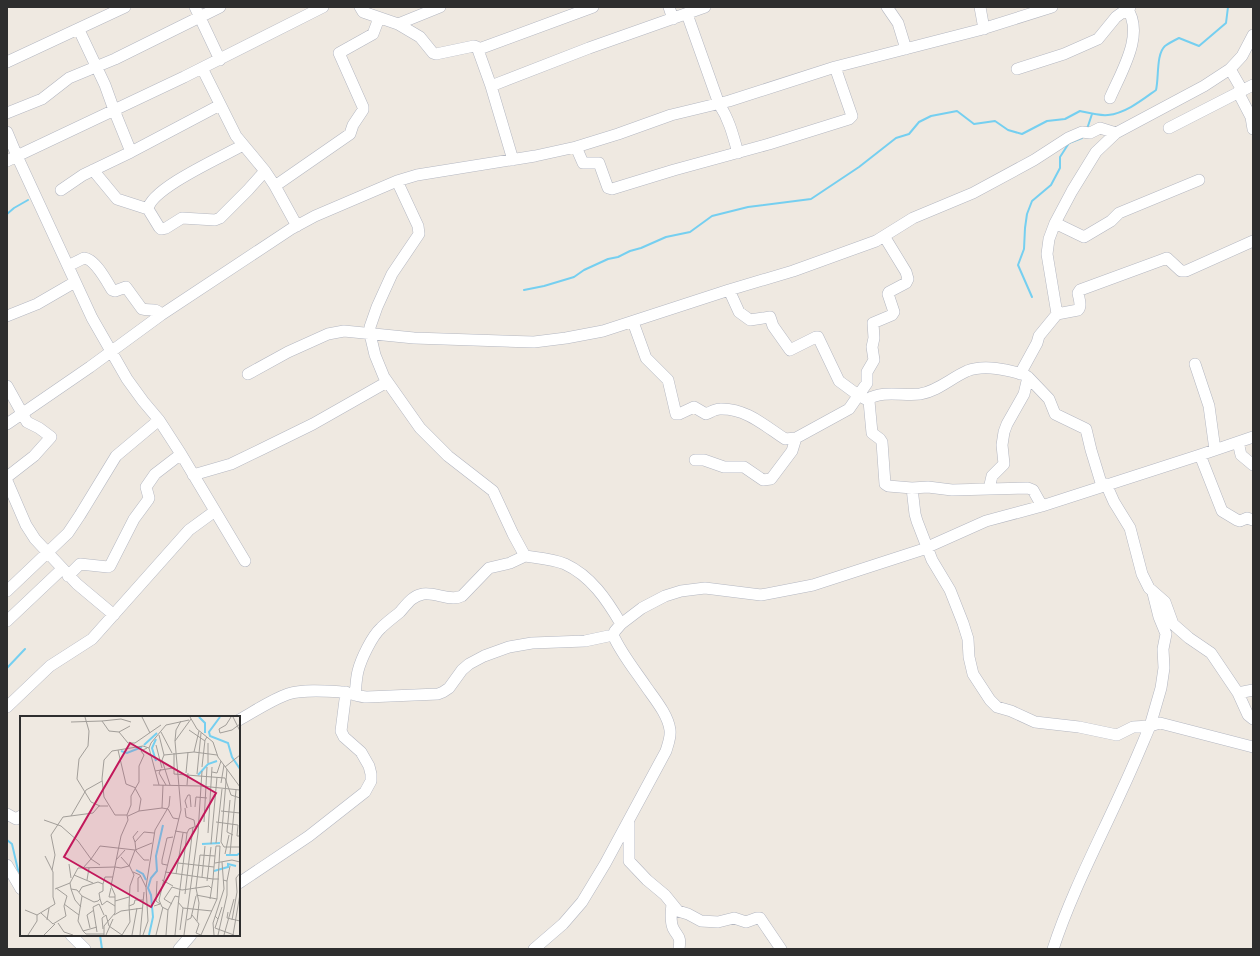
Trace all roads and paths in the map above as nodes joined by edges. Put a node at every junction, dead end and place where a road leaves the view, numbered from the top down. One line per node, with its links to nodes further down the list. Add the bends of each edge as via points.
1 (125, 7): 19 (street)
2 (220, 7): 13 (street)
3 (324, 7): 23 (street)
4 (360, 7): 15 (street, via 364,12)
5 (440, 7): 17 (street)
6 (593, 7): 21 (street)
7 (669, 7): 16 (street)
8 (705, 7): 14 (street)
9 (887, 7): 22 (street, via 898,22)
10 (980, 7): 18 (street)
11 (1052, 7): 18 (street)
12 (1128, 8): 28 (street, via 1116,17 1098,39 1064,54); 33 (street, via 1134,32 1129,55)
13 (198, 12): 23 (street); 25 (street)
14 (687, 14): 16 (street); 34 (street)
15 (379, 18): 17 (street); 52 (street, via 373,34 338,53 363,107 350,134)
16 (673, 19): 31 (street)
17 (398, 24): 21 (street, via 420,37 436,54 474,46)
18 (984, 29): 22 (street)
19 (79, 30): 24 (street); 25 (street)
20 (1253, 35): 29 (street, via 1242,56)
21 (479, 49): 31 (street)
22 (906, 49): 27 (street)
23 (220, 60): 26 (street)
24 (7, 62)
25 (97, 66): 36 (street); 37 (street, via 69,78 42,99)
26 (202, 68): 35 (street); 36 (street)
27 (835, 68): 34 (street); 45 (street, via 851,117)
28 (1016, 69)
29 (1230, 69): 32 (street); 41 (street)
30 (1253, 85): 32 (street)
31 (491, 86): 47 (street)
32 (1240, 91): 38 (street); 39 (street)
33 (1110, 98)
34 (719, 104): 43 (street, via 671,115); 45 (street, via 725,112)
35 (220, 105): 42 (street); 44 (street)
36 (114, 110): 44 (street); 46 (street)
37 (7, 113)
38 (1169, 128)
39 (1253, 129)
40 (7, 132): 46 (street)
41 (1116, 134): 55 (street, via 1096,152); 57 (street, via 1102,128 1068,138 1034,160 967,196 913,218)
42 (243, 145): 49 (street); 54 (street, via 172,184 149,203)
43 (576, 147): 45 (street, via 583,163 596,162 600,165 608,188 612,190); 47 (street)
44 (131, 152): 48 (street)
45 (738, 152)
46 (12, 159): 59 (street)
47 (513, 160): 50 (street)
48 (93, 170): 53 (street); 54 (street, via 117,199)
49 (265, 171): 52 (street); 54 (street, via 237,202 215,220 182,218 161,229)
50 (397, 180): 56 (street); 66 (street, via 418,226 419,234 392,274 377,307)
51 (1199, 180): 55 (street, via 1119,213 1084,237)
52 (275, 186): 56 (street)
53 (62, 190)
54 (148, 209)
55 (1055, 223): 62 (street, via 1047,254)
56 (297, 226): 64 (street)
57 (884, 236): 61 (street, via 792,271); 73 (street, via 908,279 906,283 889,292 894,312 892,315 873,323 874,360 866,372 867,383)
58 (1253, 241): 62 (street, via 1186,271 1178,269 1167,258 1103,281 1079,292 1081,306 1078,310)
59 (68, 266): 60 (street); 64 (street, via 86,258 100,270 112,290 126,286 142,309 159,311)
60 (75, 282): 63 (street, via 36,304); 67 (street)
61 (729, 290): 65 (street); 73 (street, via 738,311 750,320 770,317 773,326 790,350 818,337 837,379)
62 (1057, 314): 70 (street, via 1039,336)
63 (7, 316)
64 (161, 316): 67 (street)
65 (633, 322): 66 (street, via 603,331 534,342); 78 (street, via 646,358 668,380 676,414 694,407 706,414 718,409 746,413 785,439)
66 (370, 334): 69 (street, via 344,331 328,334); 71 (street, via 375,355)
67 (111, 352): 74 (street); 75 (street, via 143,402)
68 (1195, 364): 80 (street, via 1208,406)
69 (248, 374)
70 (1024, 375): 73 (street, via 1003,370 975,369 921,394 881,394); 88 (street, via 1049,399 1056,414 1086,429); 90 (street, via 1024,394 1004,432 1004,464 992,476)
71 (387, 382): 85 (street, via 313,424 231,464); 96 (street, via 422,430 448,456 492,492)
72 (7, 386): 74 (street)
73 (863, 397): 78 (street, via 845,412); 89 (street, via 872,433 882,442 885,484)
74 (22, 414): 76 (street); 86 (street, via 29,423 51,437 34,456)
75 (159, 420): 81 (street); 95 (street, via 116,456 72,527)
76 (7, 424)
77 (1253, 436): 79 (street)
78 (796, 438): 83 (street, via 792,451 771,479 763,480 744,467 724,468 704,460)
79 (1238, 442): 80 (street); 84 (street, via 1241,455)
80 (1215, 450): 82 (street)
81 (181, 454): 85 (street); 98 (street, via 155,474 146,487 149,498 134,519 110,566 80,564)
82 (1200, 455): 88 (street); 93 (street, via 1222,511 1240,521 1247,518)
83 (695, 460)
84 (1253, 465)
85 (193, 475): 92 (street)
86 (7, 477)
87 (7, 481): 95 (street, via 30,532)
88 (1104, 485): 91 (street); 100 (street, via 1128,523 1142,574)
89 (912, 488): 90 (street); 94 (street, via 915,514)
90 (989, 489): 91 (street, via 1028,488 1033,490)
91 (1042, 506): 94 (street, via 986,521)
92 (215, 511): 97 (street); 101 (street, via 189,530)
93 (1253, 520)
94 (926, 548): 103 (street, via 813,585 766,595 699,588 681,591 648,604); 111 (street, via 950,590 963,623 974,674 997,707 1032,721 1117,735 1133,727)
95 (47, 553): 98 (street); 99 (street)
96 (526, 556): 103 (street, via 560,562 582,574 607,600); 107 (street, via 489,568 457,598 426,594 412,598 375,635 361,662)
97 (245, 561)
98 (65, 572): 101 (street, via 92,598); 102 (street)
99 (7, 591)
100 (1153, 593): 106 (street, via 1165,602 1173,624 1211,653); 111 (street, via 1166,634 1161,688)
101 (114, 614): 108 (street, via 92,639 50,666)
102 (7, 620)
103 (621, 624): 104 (street)
104 (613, 635): 107 (street, via 585,641 532,643 484,656 469,664 449,688 438,694 367,697); 115 (street, via 657,702 670,728 666,751)
105 (1253, 690): 106 (street)
106 (1238, 693): 110 (street)
107 (350, 694): 109 (street, via 311,691 289,694); 117 (street, via 345,703 340,728 366,758 371,774 368,787 324,825)
108 (7, 707)
109 (240, 719)
110 (1253, 719)
111 (1150, 726): 112 (street, via 1160,723); 127 (street, via 1066,911)
112 (1253, 747)
113 (7, 814): 114 (street, via 16,819)
114 (20, 817)
115 (629, 820): 119 (street, via 629,861); 124 (street, via 582,902 563,924)
116 (7, 865): 118 (street)
117 (240, 882)
118 (20, 887)
119 (672, 904): 125 (street, via 672,927 680,940); 126 (street, via 678,911 701,921 718,922 734,918 746,922 760,918)
120 (72, 936): 122 (street)
121 (190, 936): 123 (street)
122 (85, 949)
123 (179, 949)
124 (534, 949)
125 (680, 949)
126 (780, 949)
127 (1053, 949)

